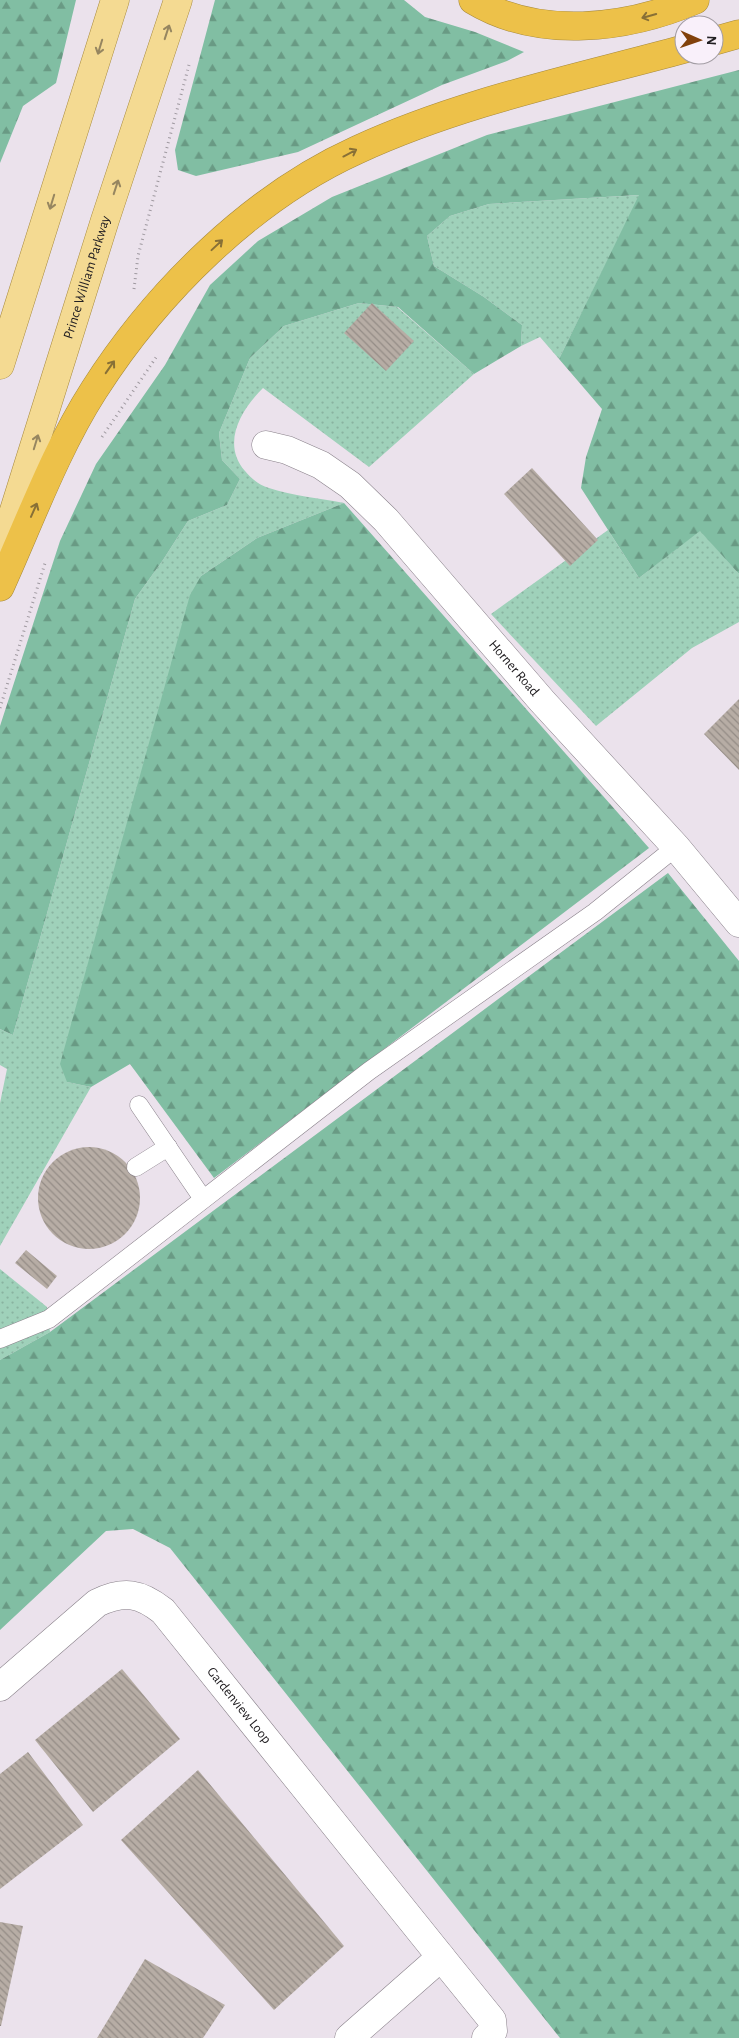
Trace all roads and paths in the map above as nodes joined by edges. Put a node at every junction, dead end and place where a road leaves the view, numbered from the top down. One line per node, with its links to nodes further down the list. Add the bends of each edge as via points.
1 (115, 0): 11 (main road, one-way to 11)
2 (178, 0): 15 (main road, Prince William Parkway, one-way to 2)
3 (473, 0): 4 (highway, one-way to 3, via 636,20 592,25 547,24 513,17)
4 (695, 0)
5 (739, 34): 6 (highway)
6 (724, 38)
7 (674, 52): 16 (highway, one-way to 7, via 62,450 93,392 130,338 182,277 231,232 296,184 355,151 401,131 511,94)
8 (192, 57): 9 (path, via 138,256)
9 (133, 294)
10 (157, 356): 12 (path)
11 (0, 364)
12 (99, 442)
13 (266, 445): 18 (street, Horner Road, via 321,465 350,485 386,520 542,701)
14 (49, 550): 17 (path)
15 (0, 555)
16 (0, 587)
17 (0, 708)
18 (676, 847): 19 (street, Horner Road); 23 (lane, via 594,912 369,1071)
19 (739, 923)
20 (139, 1105): 21 (lane)
21 (168, 1147): 22 (lane); 23 (lane)
22 (136, 1167)
23 (203, 1199): 24 (lane, via 49,1319)
24 (0, 1339)
25 (0, 1687): 26 (street, Gardenview Loop, via 97,1603 111,1596 129,1594 148,1599 163,1611)
26 (441, 1957): 27 (street); 28 (street, Gardenview Loop, via 492,2020 493,2031)
27 (349, 2038)
28 (486, 2038)

